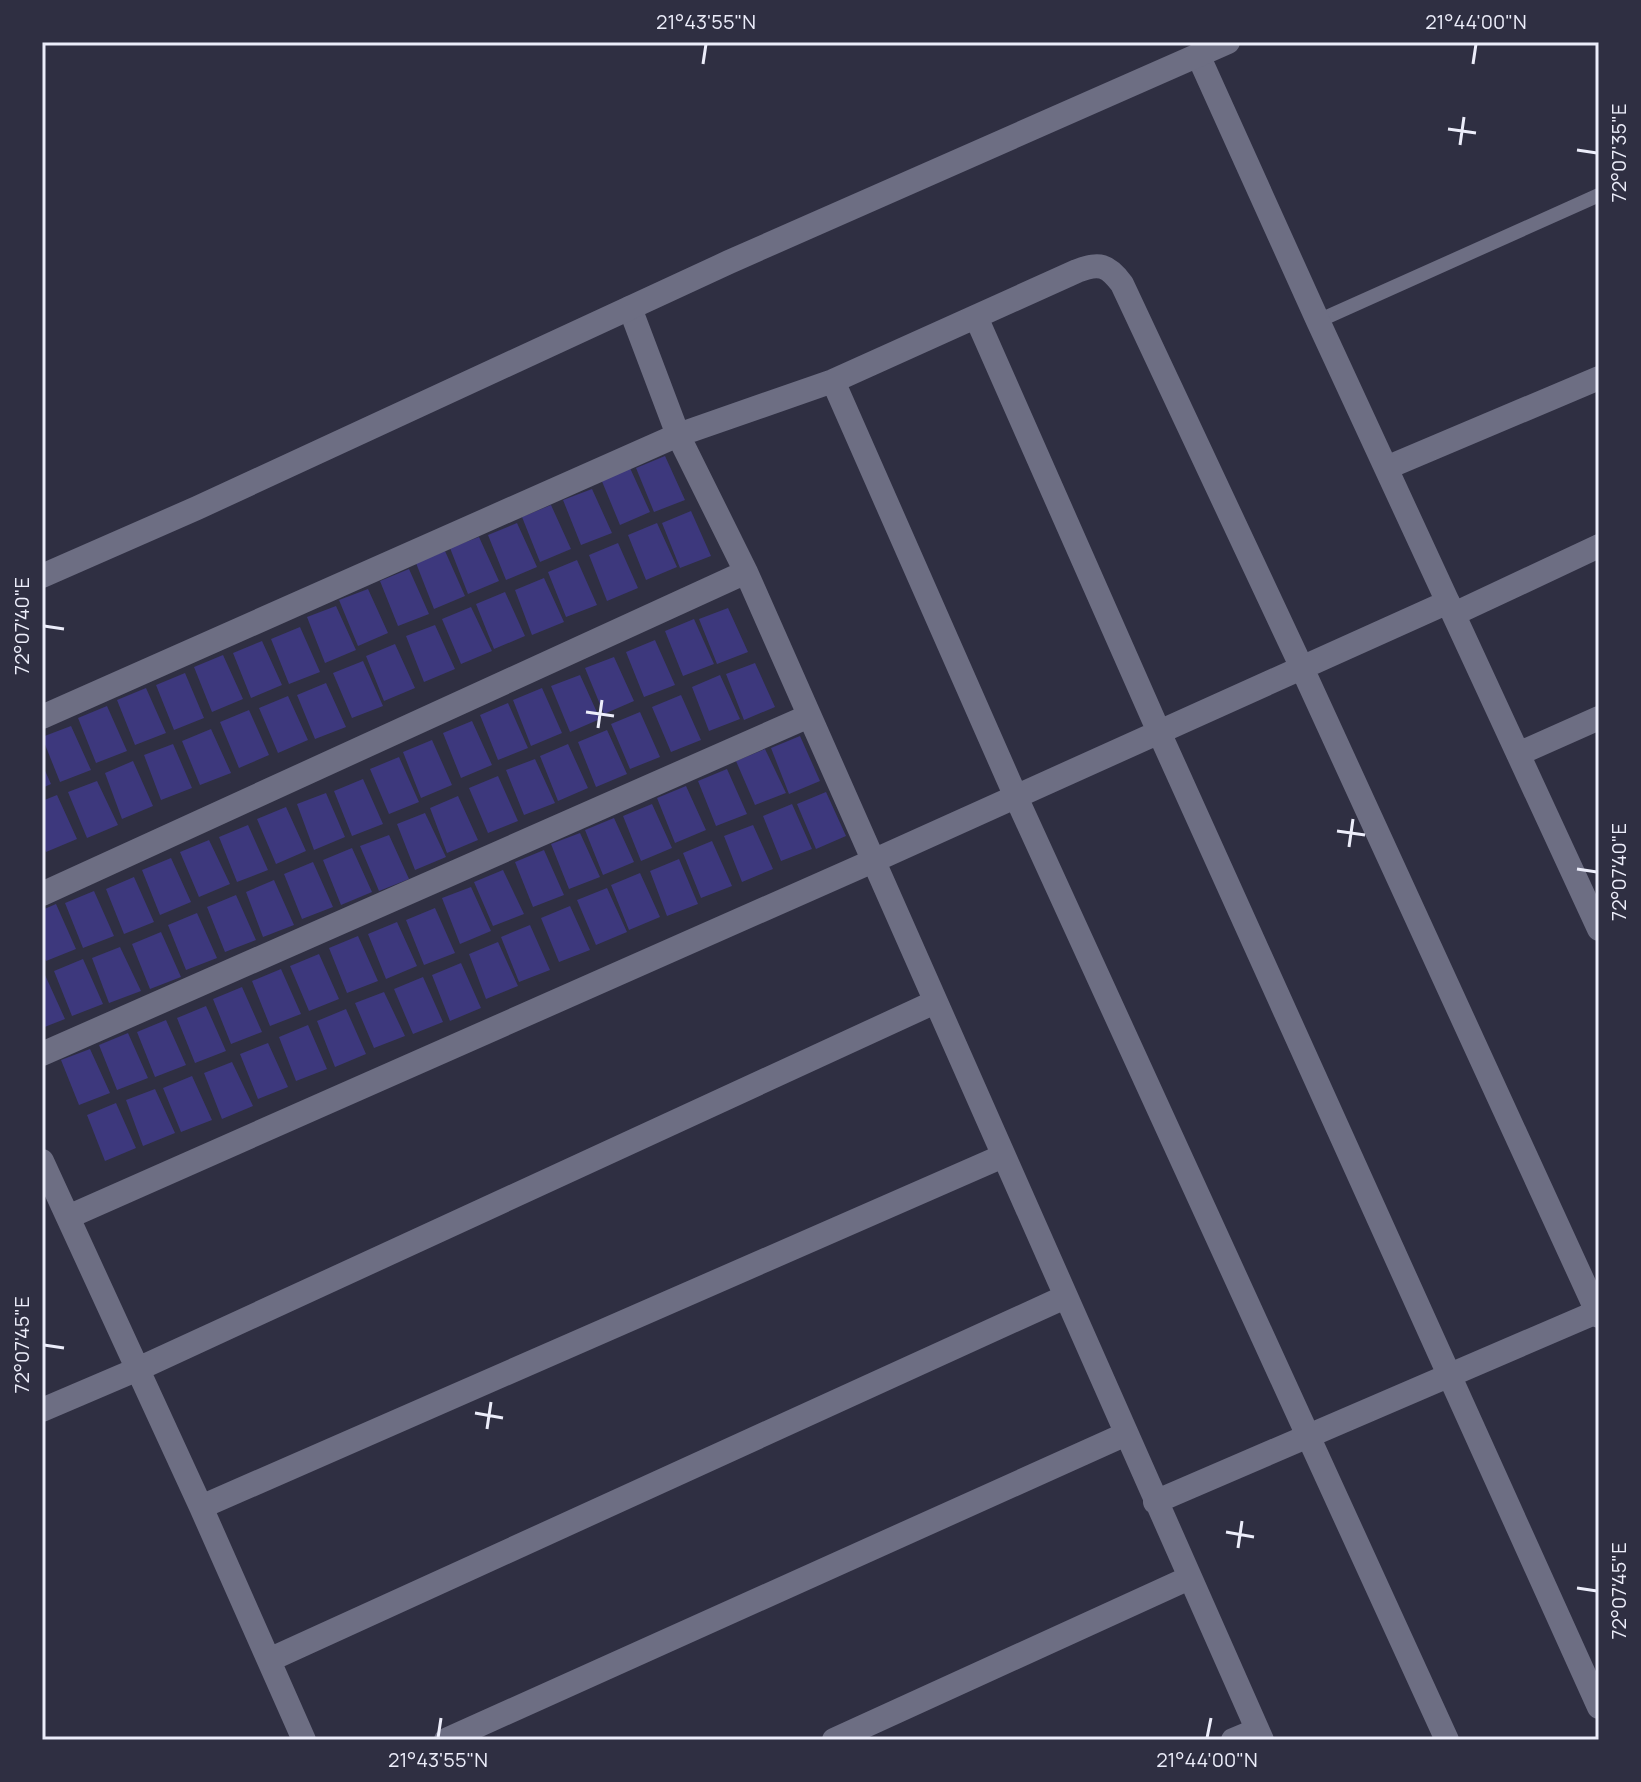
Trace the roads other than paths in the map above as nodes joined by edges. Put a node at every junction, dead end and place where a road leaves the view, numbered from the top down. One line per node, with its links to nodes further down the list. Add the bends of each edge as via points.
1 (1228, 42): 2 (street)
2 (1198, 55): 4 (street); 6 (street)
3 (1599, 195): 6 (lane)
4 (630, 308): 9 (street); 13 (street)
5 (976, 317): 8 (street); 15 (street, via 1090,266 1113,272); 19 (street)
6 (1318, 321): 10 (street)
7 (1599, 378): 10 (street)
8 (833, 381): 9 (street); 21 (street)
9 (678, 435): 12 (street); 17 (street)
10 (1386, 468): 14 (street)
11 (1599, 546): 14 (street)
12 (746, 572): 16 (street); 24 (street)
13 (42, 576)
14 (1451, 608): 15 (street); 20 (street)
15 (1302, 668): 19 (street); 32 (street)
16 (809, 716): 22 (street); 27 (street)
17 (42, 717)
18 (1599, 718): 20 (street)
19 (1159, 732): 21 (street); 34 (street)
20 (1518, 754): 23 (street)
21 (1016, 797): 22 (street); 37 (street)
22 (873, 861): 26 (street); 30 (street)
23 (1591, 893): 25 (street)
24 (42, 894)
25 (1599, 929)
26 (935, 1002): 28 (street); 33 (street)
27 (42, 1054)
28 (1003, 1156): 31 (street); 39 (street)
29 (42, 1161): 30 (street)
30 (68, 1217): 33 (street)
31 (1065, 1297): 36 (street); 41 (street)
32 (1598, 1313): 34 (street)
33 (138, 1369): 35 (street); 39 (street)
34 (1449, 1375): 37 (street); 42 (street)
35 (42, 1410)
36 (1126, 1434): 38 (street); 45 (street)
37 (1308, 1436): 38 (street); 48 (street)
38 (1155, 1502): 40 (street)
39 (201, 1507): 41 (street)
40 (1189, 1578): 43 (street); 46 (street)
41 (269, 1660): 44 (street)
42 (1599, 1707)
43 (1259, 1735): 47 (street)
44 (304, 1740)
45 (446, 1740)
46 (834, 1740)
47 (1233, 1740)
48 (1447, 1740)

